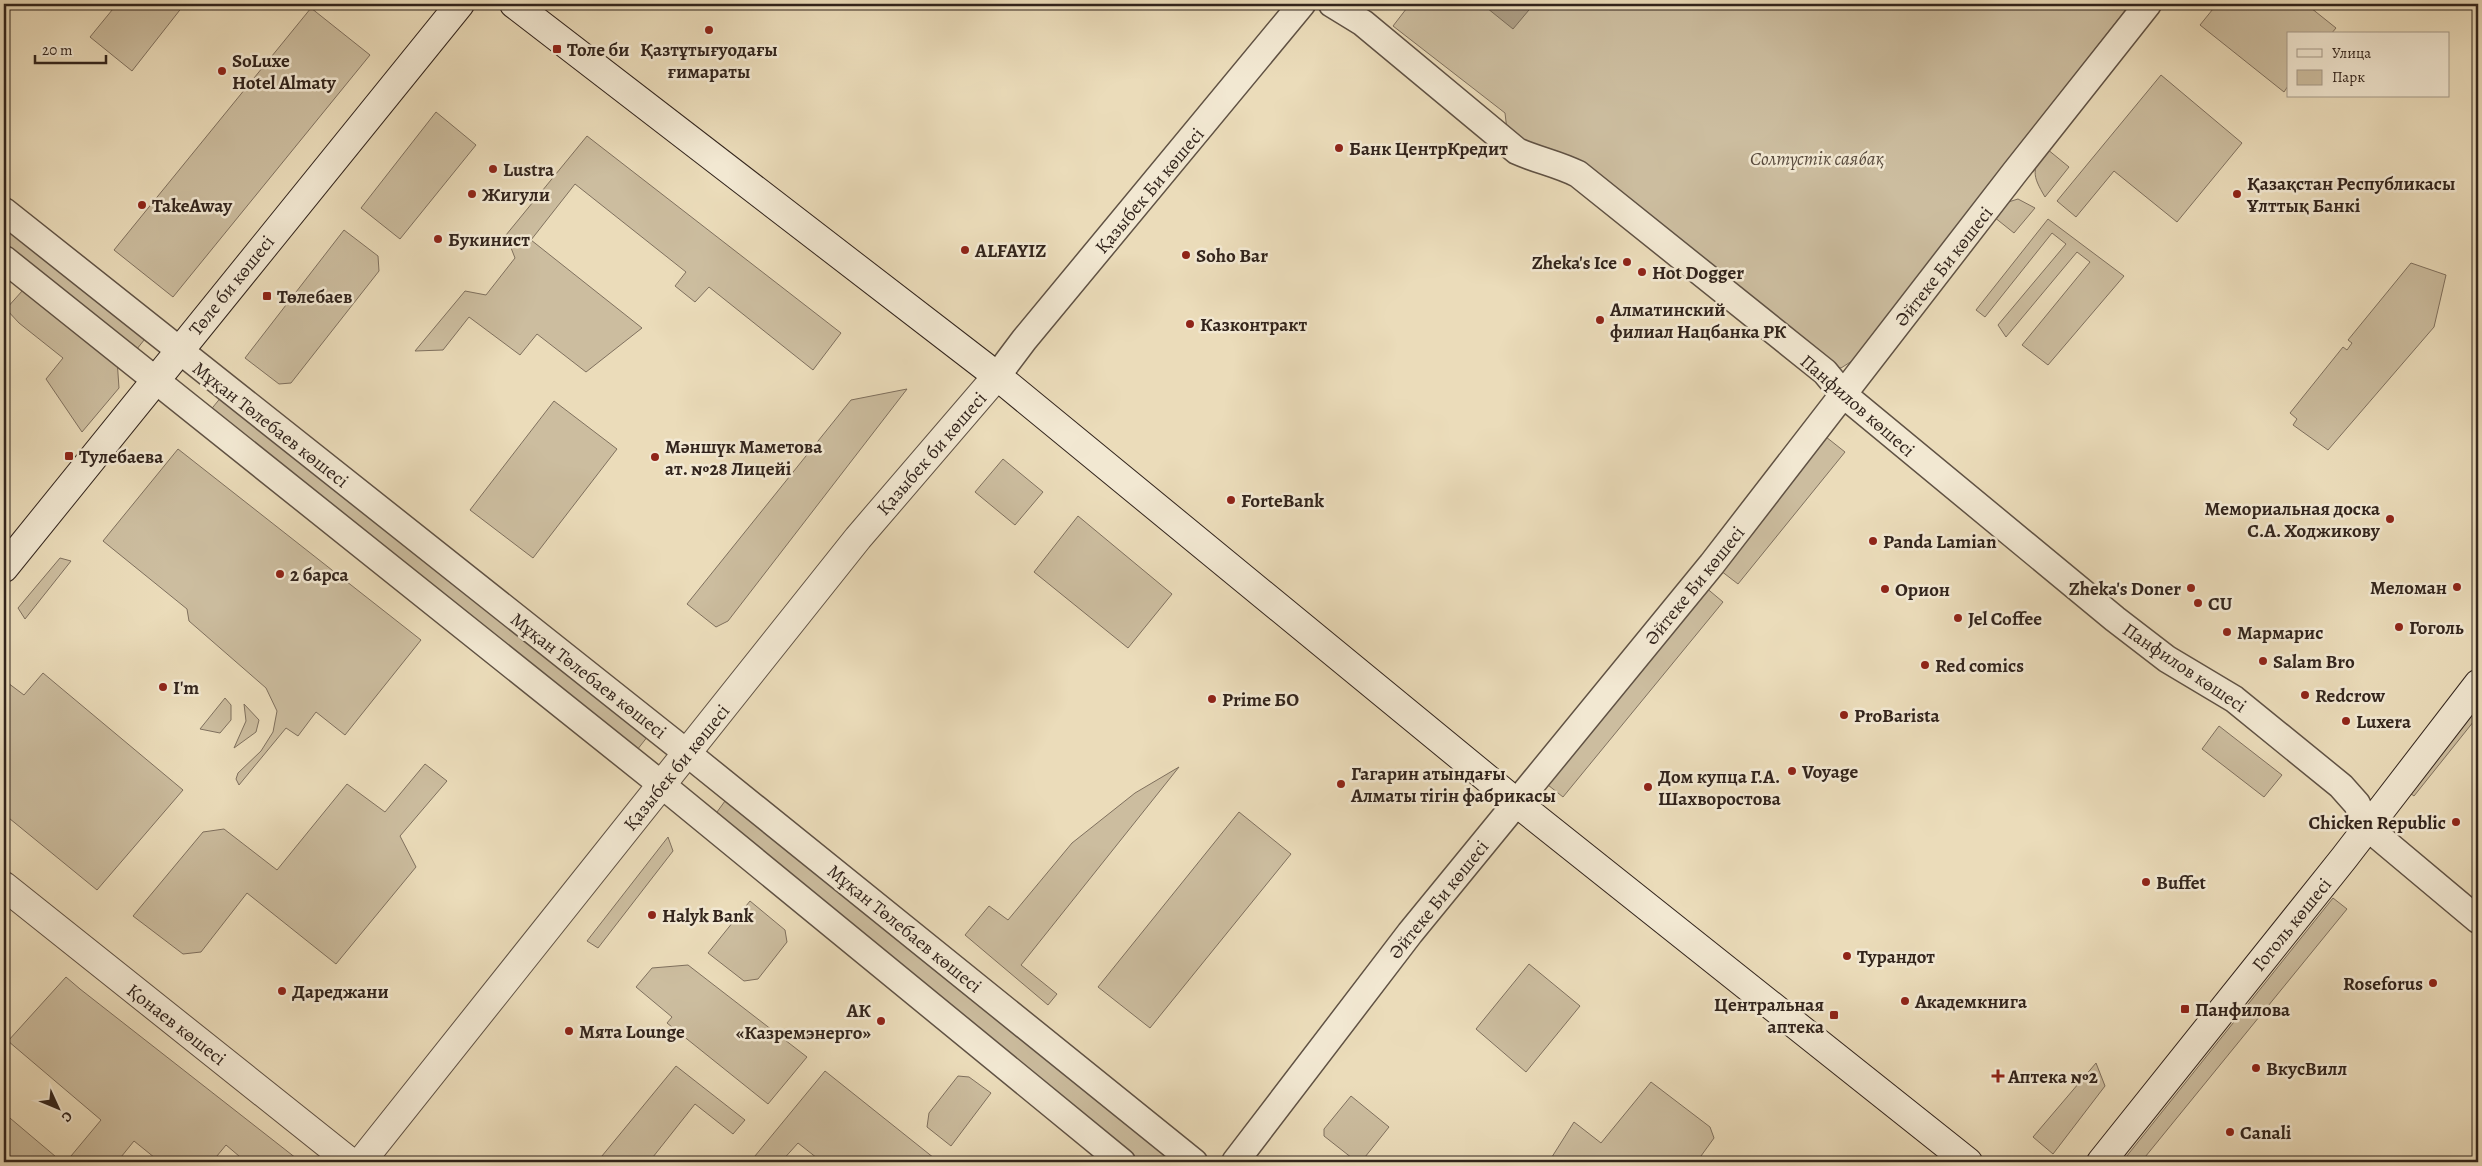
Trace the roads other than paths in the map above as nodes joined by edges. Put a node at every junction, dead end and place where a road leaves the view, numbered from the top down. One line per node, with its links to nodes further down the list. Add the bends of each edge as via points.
1 (460, 4): 8 (main road, Төле би көшесі)
2 (514, 4): 9 (main road)
3 (1302, 4): 9 (street, Қазыбек Би көшесі)
4 (1332, 4): 11 (street, Панфилов көшесі, via 1363,23 1517,151 1578,174 1825,372)
5 (2148, 4): 11 (street, Әйтеке Би көшесі)
6 (4, 211): 8 (street, Мұқан Төлебаев көшесі)
7 (4, 258): 10 (street, Мұқан Төлебаев көшесі)
8 (178, 351): 10 (main road, Төле би көшесі); 14 (street, Мұқан Төлебаев көшесі)
9 (997, 376): 14 (main road, Қазыбек би көшесі, via 858,538); 16 (main road)
10 (155, 380): 12 (main road, Төле би көшесі); 15 (street, Мұқан Төлебаев көшесі)
11 (1844, 395): 16 (street, Әйтеке Би көшесі, via 1712,564); 17 (street, Панфилов көшесі, via 2115,619 2167,659 2234,699 2341,786)
12 (4, 568)
13 (2478, 684): 17 (main road, Гоголь көшесі)
14 (687, 752): 15 (main road, Қазыбек би көшесі); 23 (street, Мұқан Төлебаев көшесі)
15 (662, 785): 21 (main road, Қазыбек би көшесі); 22 (street, Мұқан Төлебаев көшесі)
16 (1517, 803): 24 (street, Әйтеке Би көшесі, via 1410,933); 25 (main road)
17 (2377, 835): 19 (street, Панфилов көшесі); 26 (main road, Гоголь көшесі)
18 (4, 886): 20 (main road, Қонаев көшесі)
19 (2478, 920)
20 (350, 1162)
21 (361, 1162)
22 (1122, 1162)
23 (1194, 1162)
24 (1235, 1162)
25 (1968, 1162)
26 (2101, 1162)

